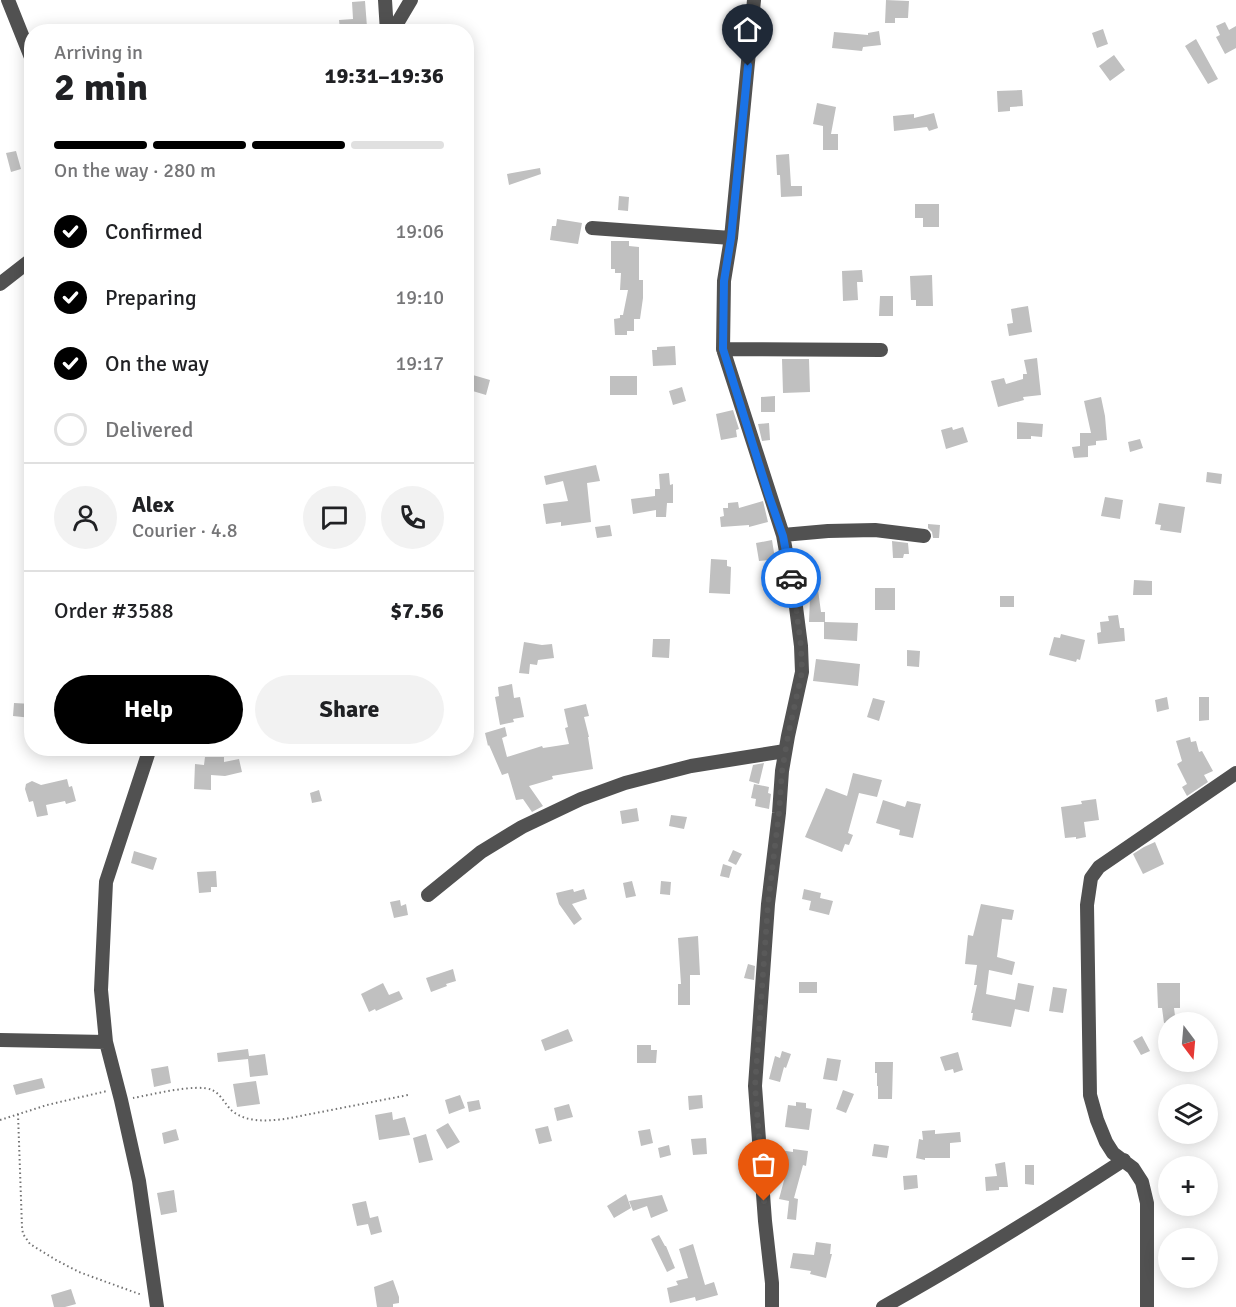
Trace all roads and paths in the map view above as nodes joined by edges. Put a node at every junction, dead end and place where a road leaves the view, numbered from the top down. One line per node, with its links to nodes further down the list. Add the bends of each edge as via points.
1 (8, 0): 7 (street)
2 (385, 0): 5 (street)
3 (411, 0): 6 (street)
4 (754, 0): 9 (street)
5 (386, 24)
6 (397, 24)
7 (24, 40)
8 (592, 228): 9 (street)
9 (731, 238): 12 (street, via 724,281)
10 (24, 265): 11 (street)
11 (0, 284)
12 (723, 349): 13 (street); 14 (street)
13 (880, 350)
14 (783, 536): 15 (street, via 875,530); 16 (street, via 796,607 802,672)
15 (924, 536)
16 (785, 750): 19 (street, via 691,766 581,799 522,827 482,852); 28 (street, via 768,904 755,1086)
17 (147, 756): 21 (street, via 106,882 101,990)
18 (1236, 773): 26 (street, via 1111,858 1091,878 1087,905 1090,1095 1106,1142)
19 (428, 895)
20 (0, 1040): 21 (street)
21 (106, 1042): 22 (street)
22 (120, 1095): 23 (path, via 213,1090 232,1112 267,1121); 24 (path, via 47,1105); 27 (street, via 139,1181)
23 (408, 1095)
24 (18, 1114): 25 (path); 27 (path, via 22,1227 26,1239 79,1272)
25 (0, 1120)
26 (1124, 1160): 29 (street); 30 (street, via 1142,1182 1147,1203)
27 (156, 1304)
28 (772, 1307)
29 (883, 1307)
30 (1147, 1307)

